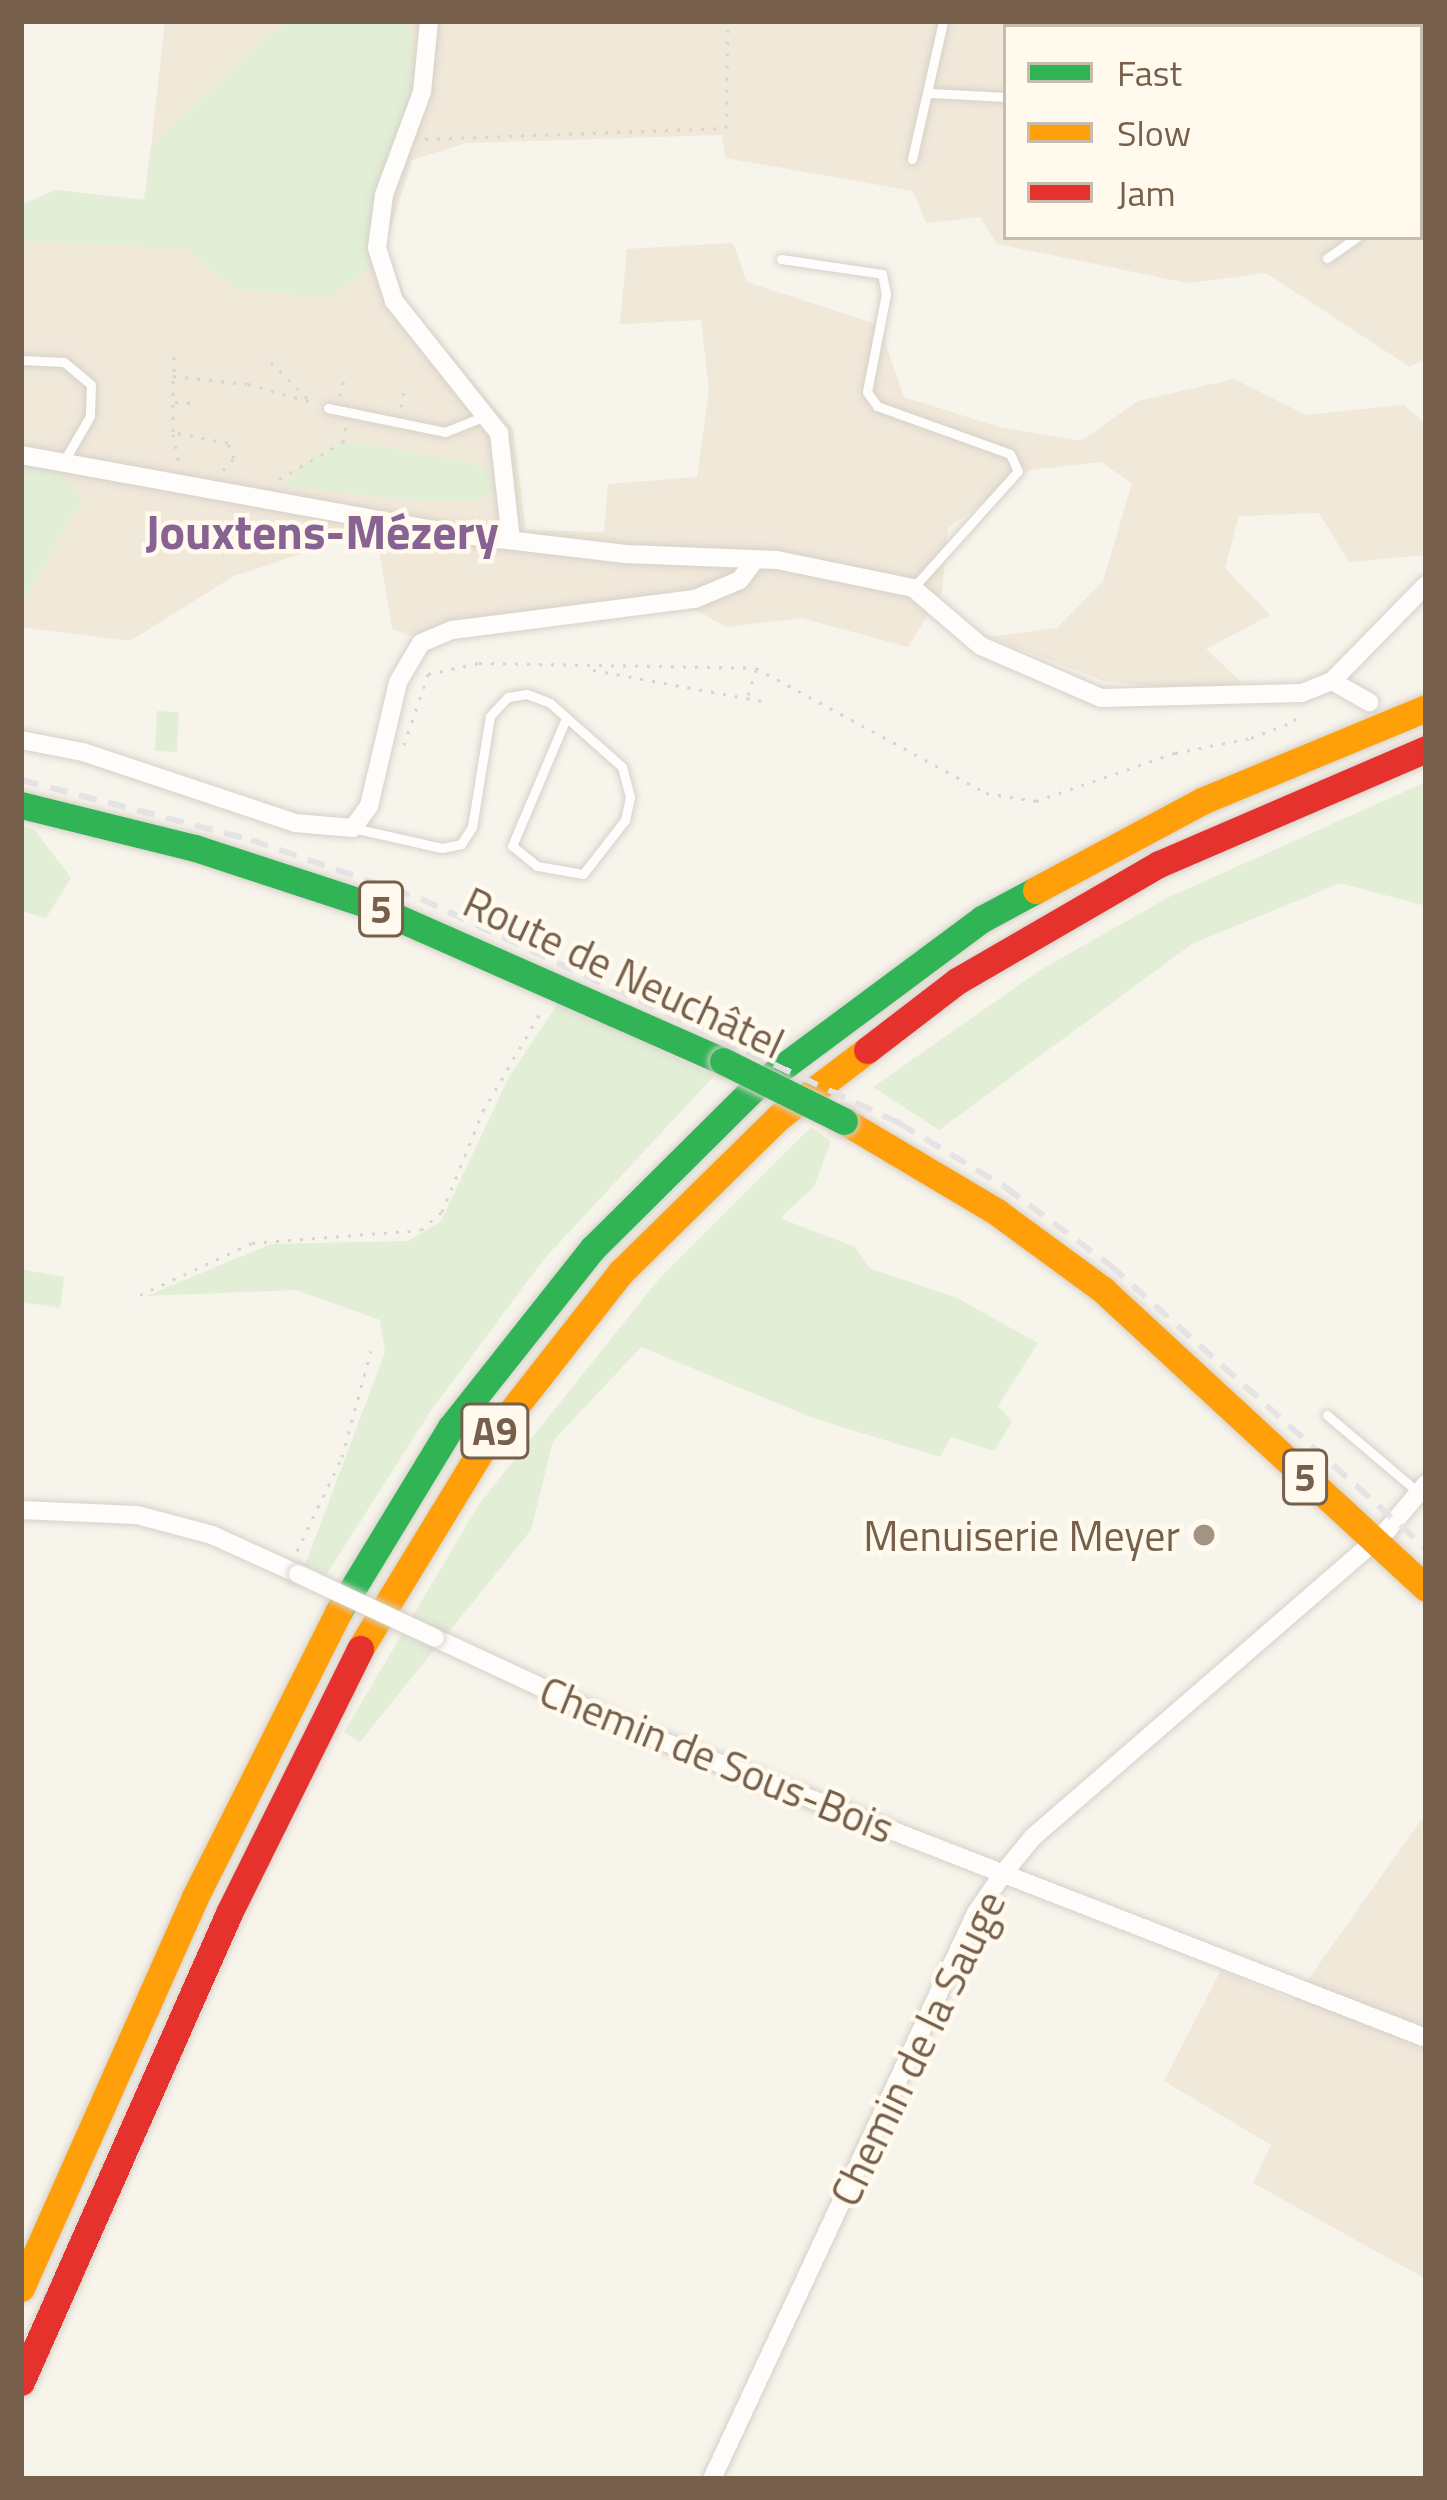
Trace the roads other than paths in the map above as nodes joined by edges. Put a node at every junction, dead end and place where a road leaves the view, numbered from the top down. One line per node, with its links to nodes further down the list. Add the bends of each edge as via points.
1 (429, 21): 11 (street, via 427,69 377,226 386,275 412,328)
2 (943, 21): 3 (lane)
3 (932, 93): 4 (lane); 5 (lane)
4 (1003, 97)
5 (912, 159)
6 (1353, 240): 7 (lane)
7 (1327, 258)
8 (781, 259): 17 (lane, via 882,274 886,294 867,392 878,406 1010,454 1018,471)
9 (21, 360): 13 (lane, via 64,362 91,386 90,416)
10 (338, 410): 11 (lane, via 446,432)
11 (490, 414): 14 (street, via 507,460)
12 (21, 454): 13 (street)
13 (64, 461): 14 (street)
14 (511, 540): 15 (street)
15 (753, 562): 17 (street); 25 (street, via 740,580 695,599 452,630 421,643 398,682 369,806)
16 (1426, 585): 18 (street)
17 (913, 588): 18 (street, via 981,646 1101,698 1216,701 1302,693)
18 (1332, 682): 19 (street)
19 (1369, 702)
20 (1426, 709): 33 (main road, A9, via 1204,800 982,919 753,1089 593,1248 451,1427 322,1638 202,1880)
21 (566, 718): 21 (lane, via 622,767 630,797 609,848 583,874 564,876 512,846); 25 (lane, via 527,694 508,698 490,716 472,827 461,844 442,848)
22 (21, 740): 25 (street, via 83,752 295,823)
23 (1426, 749): 34 (main road, A9, via 1159,864 957,980 780,1116 621,1272 482,1449 356,1656 237,1896)
24 (21, 805): 29 (main road, Route de Neuchâtel / 5, bridge, via 334,892 558,982 844,1121 997,1212 1103,1290)
25 (352, 827)
26 (1327, 1415): 27 (lane)
27 (1422, 1489): 29 (street, Chemin de la Sauge)
28 (21, 1510): 31 (street, Chemin de Sous-Bois, bridge, via 137,1515 212,1535 631,1729)
29 (1374, 1542): 30 (main road, 5); 31 (street, Chemin de la Sauge, via 1033,1838)
30 (1426, 1588)
31 (1002, 1875): 32 (street, Chemin de Sous-Bois); 35 (street, Chemin de la Sauge, via 976,1913)
32 (1426, 2038)
33 (21, 2288)
34 (21, 2382)
35 (712, 2479)

